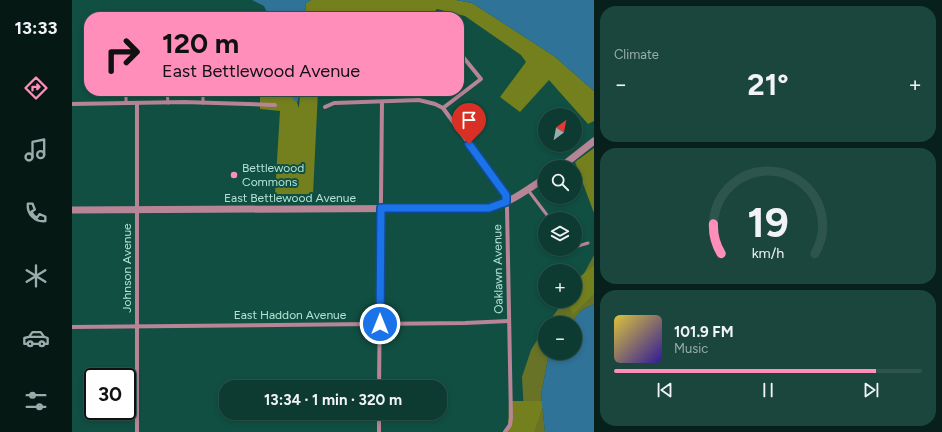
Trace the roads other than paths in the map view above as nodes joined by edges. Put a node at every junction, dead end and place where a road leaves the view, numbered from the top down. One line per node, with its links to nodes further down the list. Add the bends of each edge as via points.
1 (464, 58): 2 (street, via 481,79)
2 (464, 92)
3 (126, 96): 12 (lane)
4 (167, 96): 9 (lane)
5 (203, 96): 10 (lane)
6 (459, 96): 15 (street)
7 (382, 102): 14 (street, via 334,103); 15 (street, Oaklawn Avenue, via 419,100); 21 (street)
8 (137, 103): 9 (street); 12 (street); 22 (street, Johnson Avenue)
9 (168, 103): 10 (street)
10 (203, 103): 13 (street)
11 (72, 104): 12 (street)
12 (126, 104)
13 (275, 105)
14 (325, 107)
15 (443, 108): 20 (street, Oaklawn Avenue, via 506,195)
16 (594, 141): 17 (street)
17 (570, 160)
18 (538, 183): 19 (street, East Bettlewood Avenue)
19 (528, 190): 20 (street, East Bettlewood Avenue); 24 (lane)
20 (506, 202): 21 (street, East Bettlewood Avenue, via 489,208); 27 (street, Oaklawn Avenue)
21 (381, 208): 22 (street, East Bettlewood Avenue); 28 (street)
22 (137, 209): 23 (street, East Bettlewood Avenue); 29 (street, Johnson Avenue)
23 (72, 210)
24 (545, 212)
25 (588, 243): 26 (lane)
26 (582, 245)
27 (509, 321): 28 (street, East Haddon Avenue); 33 (street, Oaklawn Avenue, via 511,418)
28 (380, 324): 29 (street, East Haddon Avenue); 31 (street)
29 (137, 325): 30 (street, East Haddon Avenue); 34 (street, Johnson Avenue)
30 (72, 327)
31 (379, 380)
32 (379, 420): 35 (street)
33 (506, 431)
34 (137, 432)
35 (379, 432)

